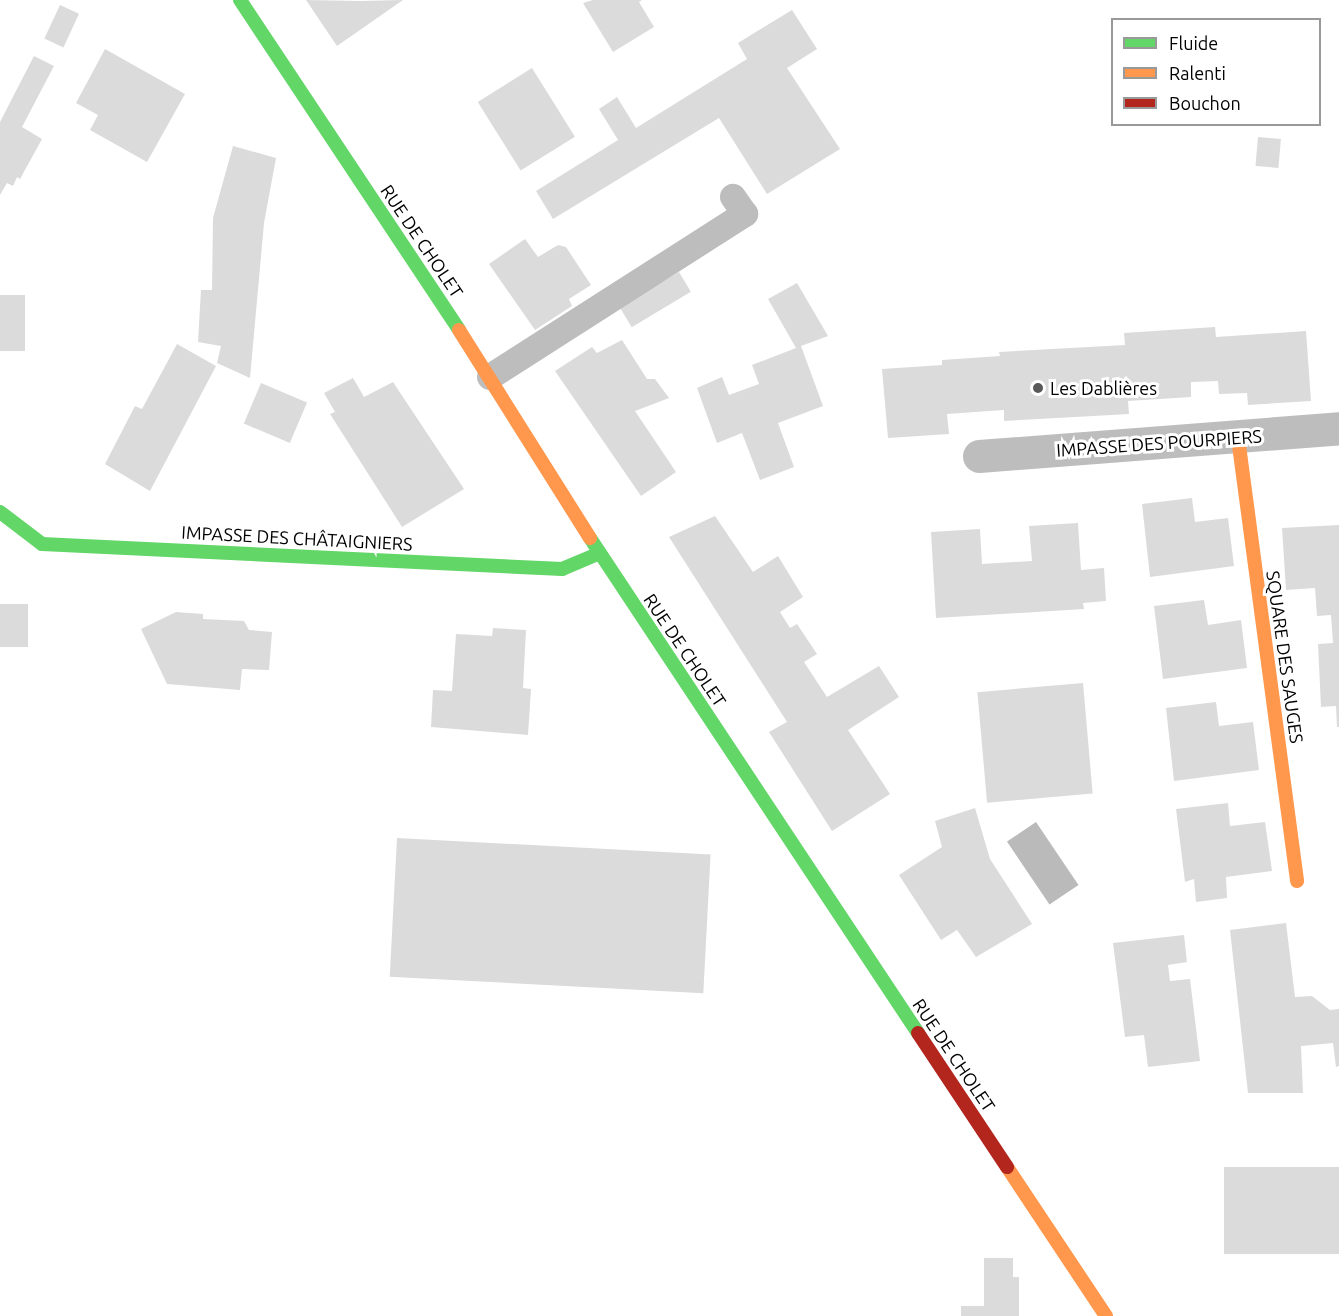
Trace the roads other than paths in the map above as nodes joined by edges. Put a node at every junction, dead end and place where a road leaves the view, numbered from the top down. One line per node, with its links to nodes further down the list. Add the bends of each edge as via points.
1 (240, 0): 3 (main road, RUE DE CHOLET)
2 (733, 197): 3 (lane, via 746,214)
3 (490, 377): 8 (main road, RUE DE CHOLET)
4 (1339, 428): 5 (street, IMPASSE DES POURPIERS)
5 (1238, 438): 6 (street, IMPASSE DES POURPIERS); 9 (main road, SQUARE DES SAUGES)
6 (979, 456)
7 (0, 512): 8 (main road, IMPASSE DES CHÂTAIGNIERS, via 42,544 562,569)
8 (600, 553): 10 (main road, RUE DE CHOLET)
9 (1298, 881)
10 (1106, 1316)

